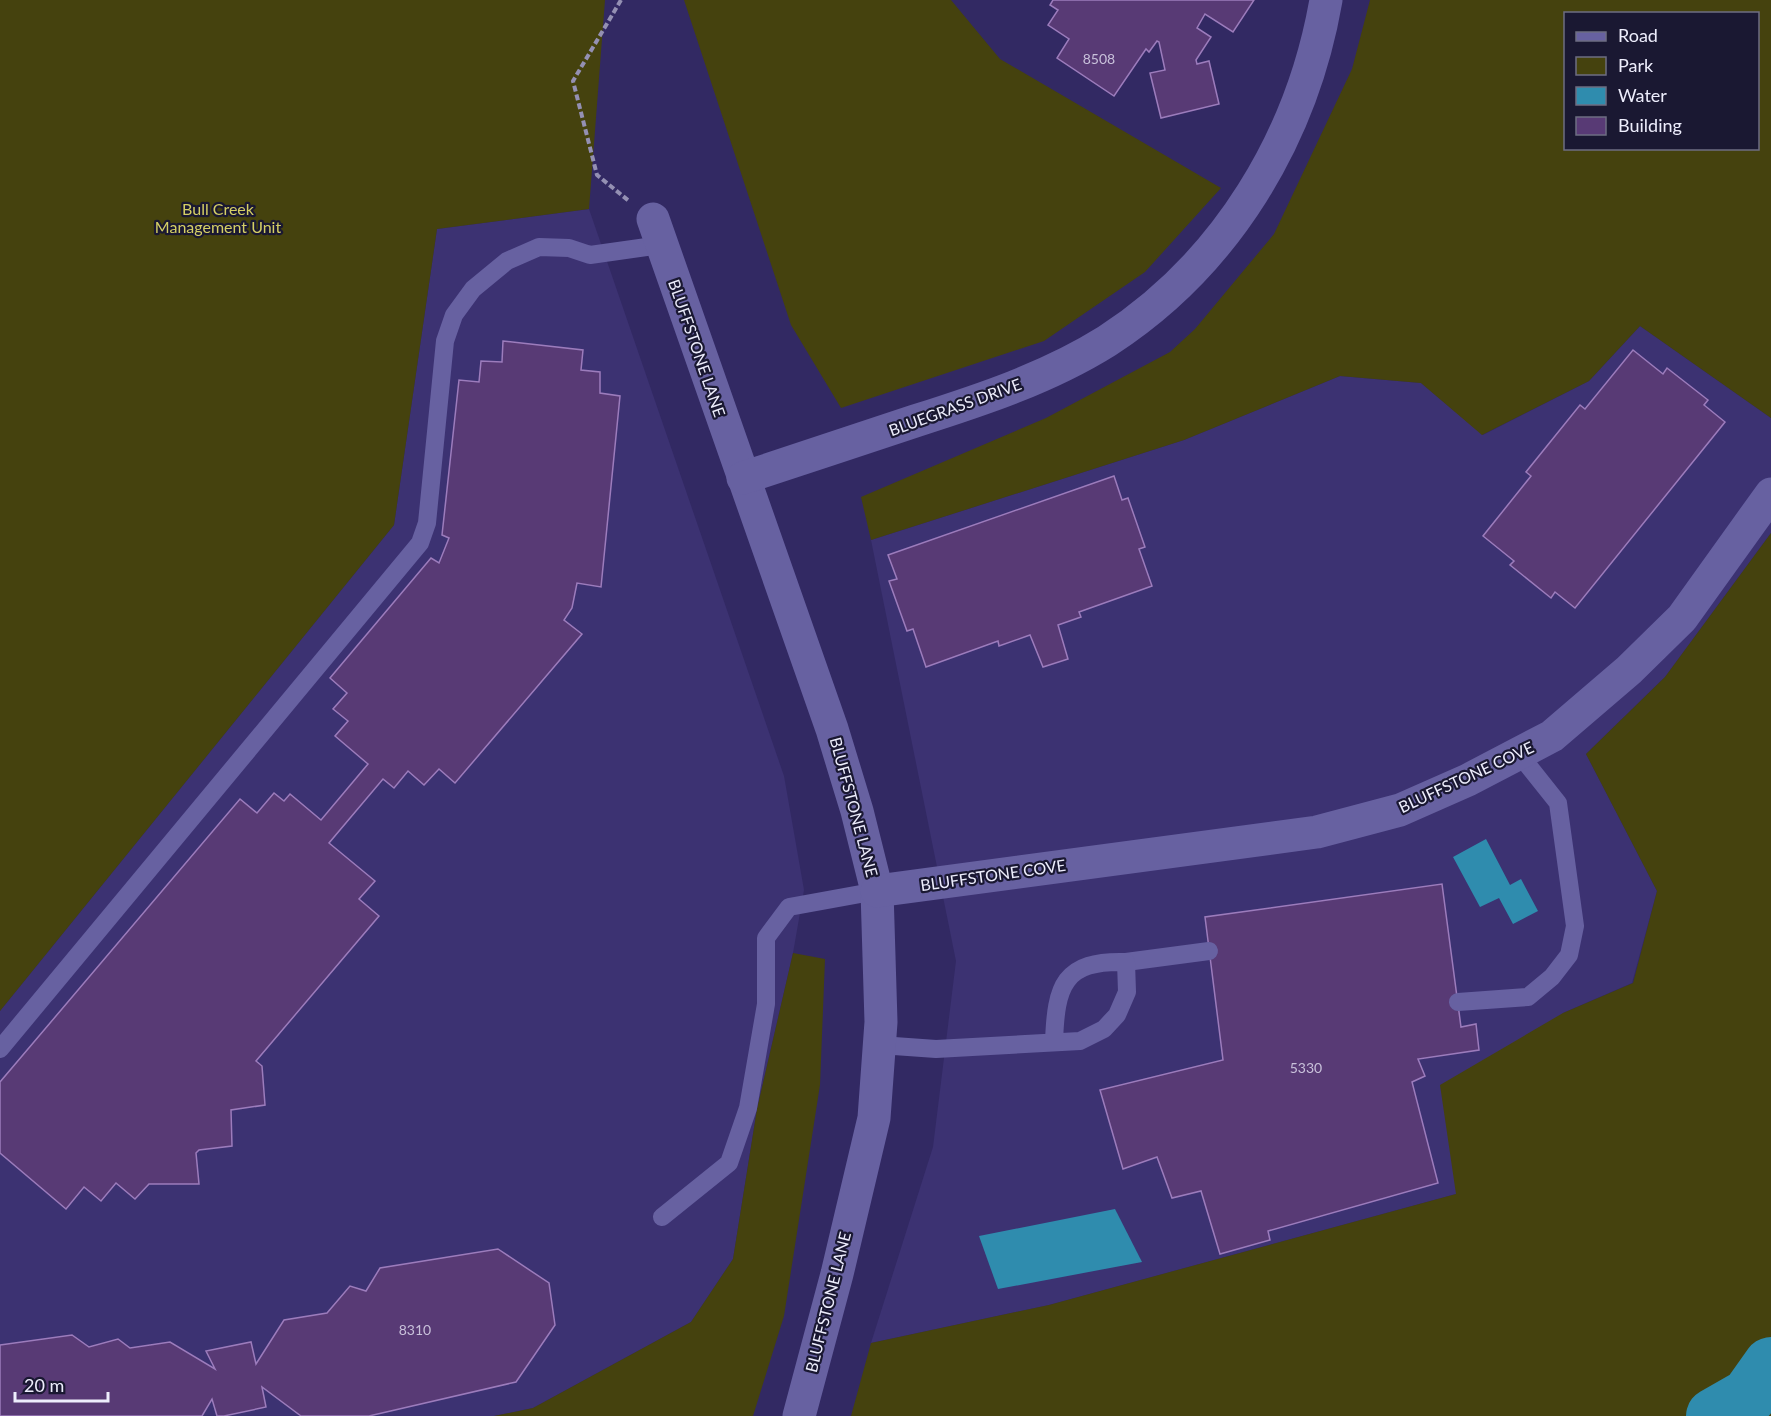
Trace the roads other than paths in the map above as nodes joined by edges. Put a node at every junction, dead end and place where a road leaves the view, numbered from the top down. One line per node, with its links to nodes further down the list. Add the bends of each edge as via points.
1 (1326, 0): 3 (street, BLUEGRASS DRIVE, via 1319,38 1298,104 1246,207 1203,262 1147,310 1107,341 1000,394)
2 (657, 232): 3 (street, BLUFFSTONE LANE); 12 (lane, via 590,255 569,248 539,247 507,261 473,289 454,315 445,341 427,524 420,543)
3 (743, 478): 6 (street, BLUFFSTONE LANE, via 832,729)
4 (1771, 494): 5 (street, BLUFFSTONE COVE, via 1682,618 1552,736)
5 (1519, 754): 6 (street, BLUFFSTONE COVE, via 1400,810 1317,832); 9 (lane, via 1558,803 1575,926 1569,955 1528,996)
6 (877, 891): 11 (street, BLUFFSTONE LANE); 13 (lane, via 789,907 766,938 766,1004 748,1108 729,1163)
7 (1209, 951): 8 (lane)
8 (1126, 962): 10 (lane, via 1127,992 1117,1015 1104,1029 1080,1041); 10 (lane, via 1104,961 1083,966 1072,975 1061,988 1055,1008)
9 (1458, 1002)
10 (1054, 1042): 11 (lane, via 936,1049)
11 (880, 1045): 14 (street, BLUFFSTONE LANE, via 874,1118)
12 (0, 1049)
13 (662, 1217)
14 (799, 1416)

